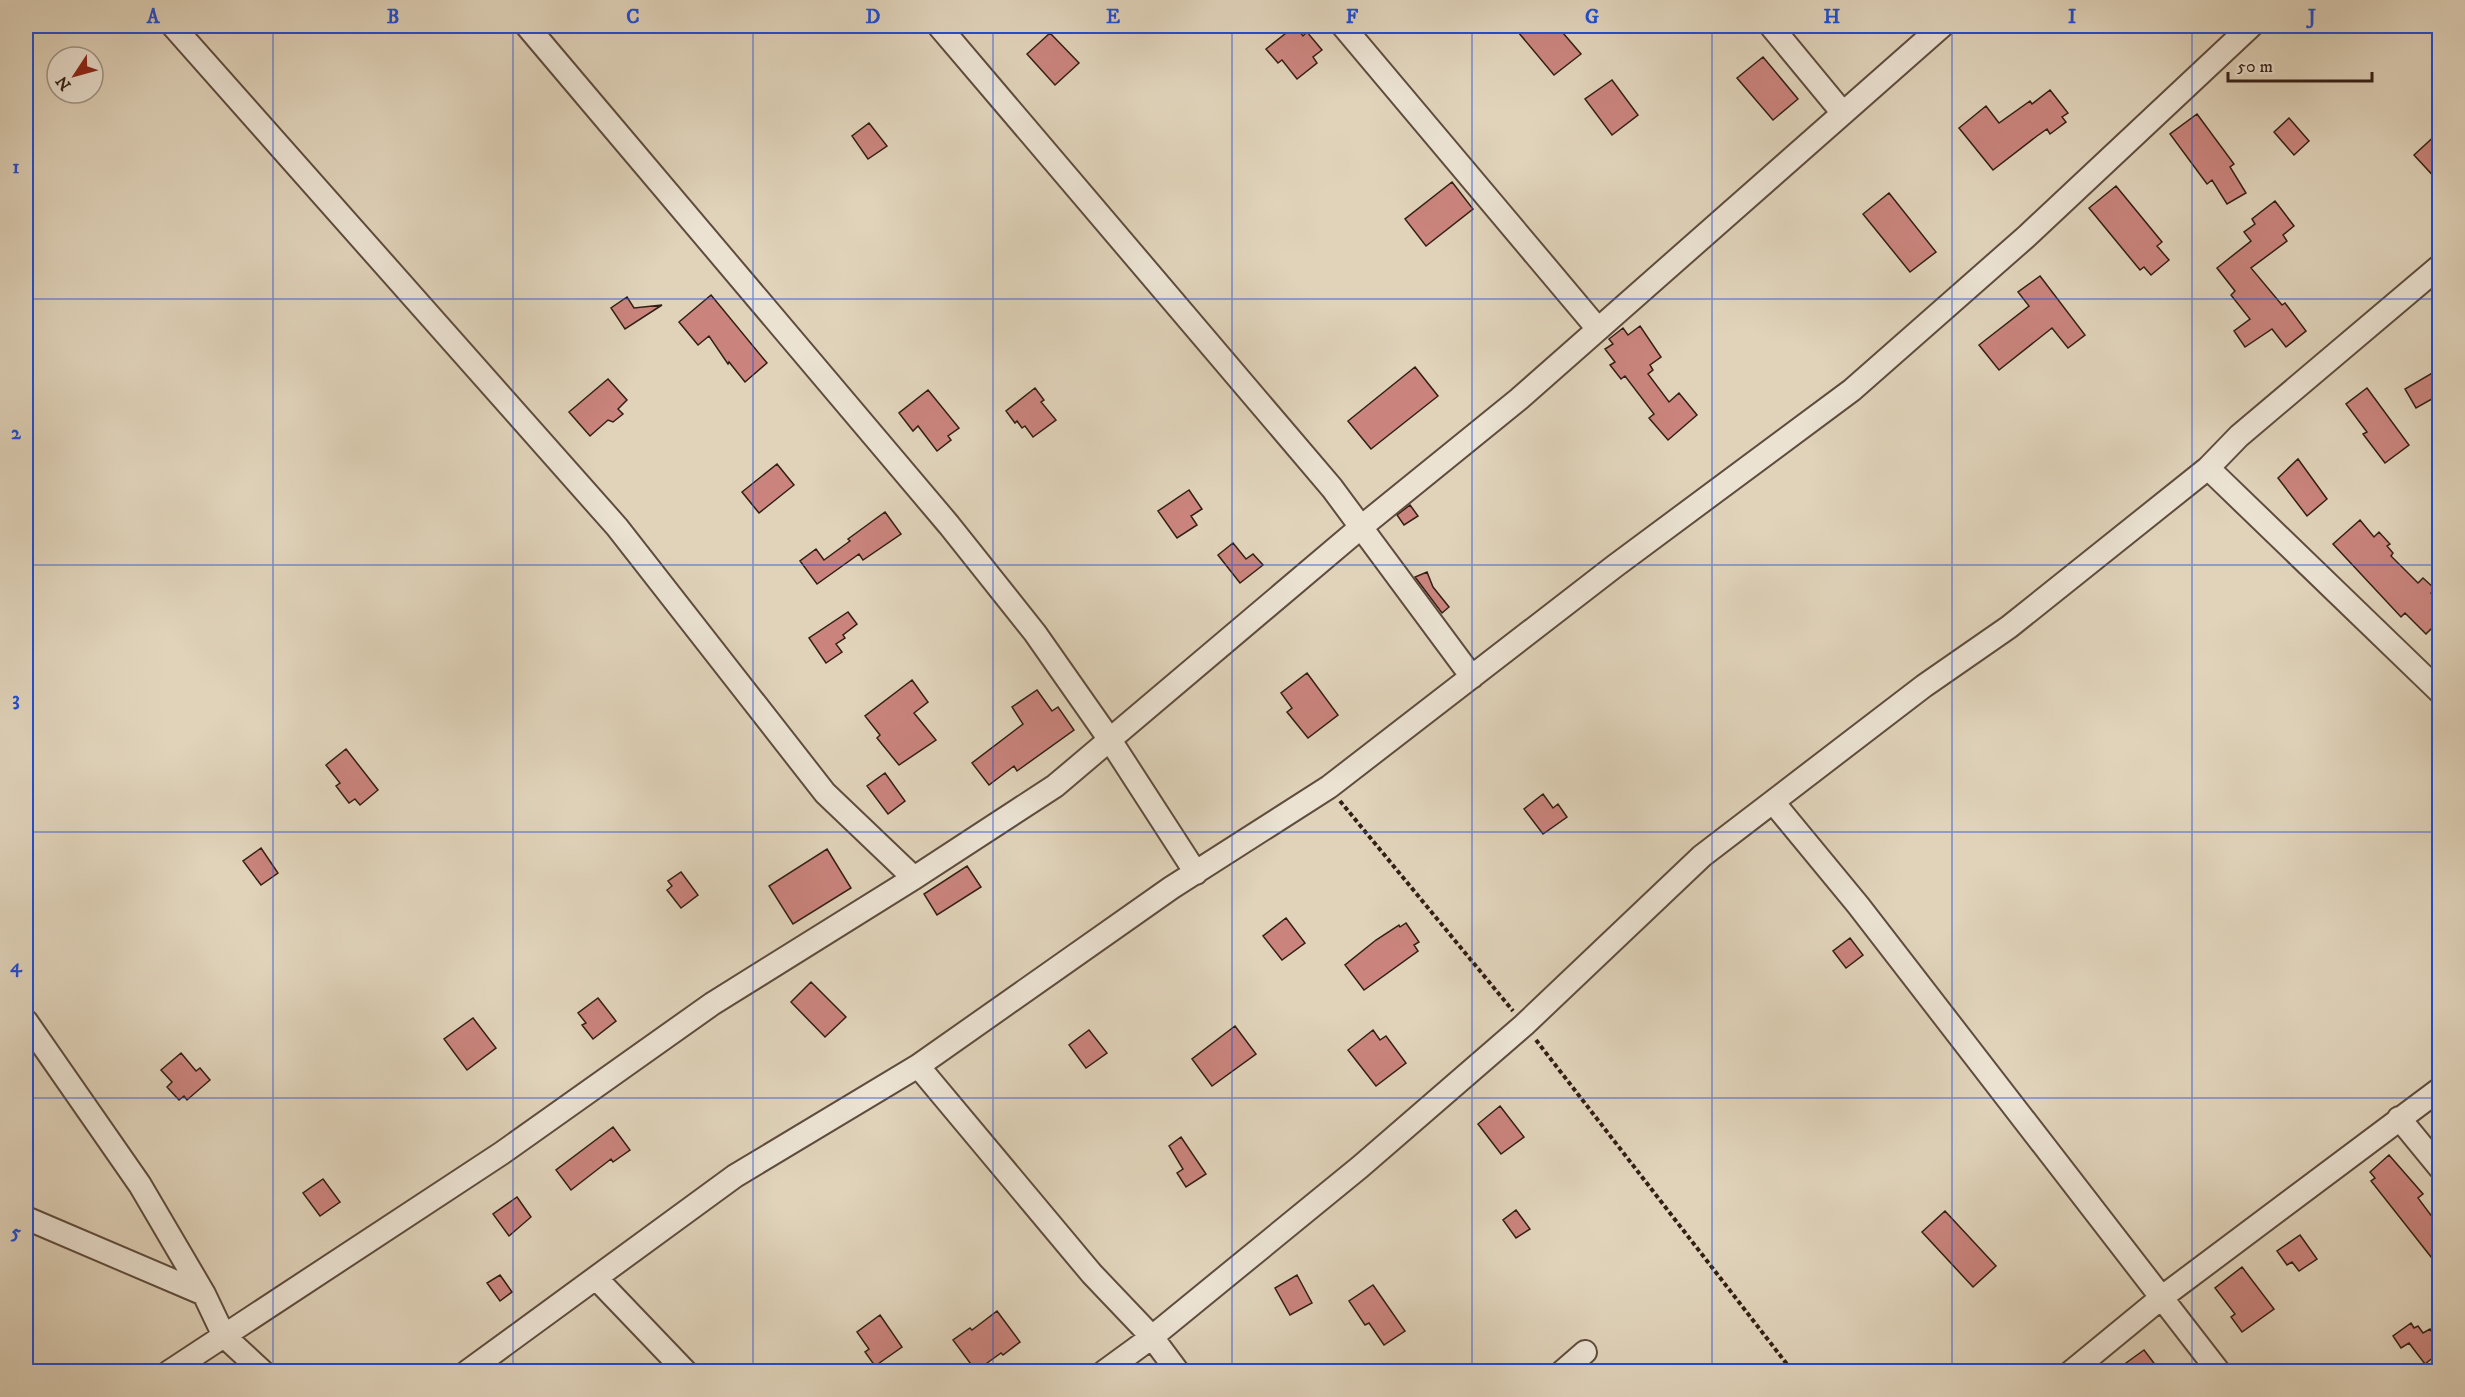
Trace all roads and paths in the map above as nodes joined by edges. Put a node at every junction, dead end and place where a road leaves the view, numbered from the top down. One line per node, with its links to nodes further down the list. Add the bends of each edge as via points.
1 (173, 26): 19 (street, via 617,527 825,793)
2 (527, 26): 15 (street, via 949,525 1035,633)
3 (940, 26): 12 (street, via 1332,488)
4 (1343, 26): 10 (street)
5 (1771, 26): 8 (street)
6 (1942, 26): 8 (street)
7 (2251, 26): 13 (street, via 2027,236 1852,390)
8 (1842, 112): 10 (street)
9 (2439, 266): 11 (street, via 2240,436)
10 (1599, 329): 12 (street)
11 (2208, 468): 14 (street); 17 (street, via 2009,627 1924,686)
12 (1360, 528): 13 (street); 15 (street)
13 (1472, 676): 16 (street)
14 (2439, 692)
15 (1110, 740): 18 (street); 19 (street, via 1055,786)
16 (1329, 787): 18 (street); 21 (path)
17 (1773, 802): 21 (street, via 1702,856); 29 (street, via 1858,905)
18 (1196, 873): 22 (street)
19 (914, 878): 30 (street, via 712,1004 502,1153)
20 (26, 1021): 28 (street, via 140,1185)
21 (1524, 1025): 31 (street, via 1360,1167); 40 (path)
22 (918, 1066): 27 (street, via 735,1176); 31 (street, via 1092,1274)
23 (2439, 1089): 24 (street)
24 (2399, 1118): 25 (street); 29 (street)
25 (2439, 1168)
26 (26, 1218): 28 (street)
27 (596, 1278): 35 (street); 36 (street)
28 (204, 1294): 30 (street)
29 (2161, 1298): 41 (street); 42 (street)
30 (224, 1336): 33 (street); 34 (street)
31 (1152, 1337): 37 (street); 38 (street)
32 (1585, 1352): 39 (street)
33 (169, 1371)
34 (263, 1371)
35 (467, 1371)
36 (686, 1371)
37 (1104, 1371)
38 (1178, 1371)
39 (1562, 1371)
40 (1793, 1371)
41 (2071, 1371)
42 (2219, 1371)

